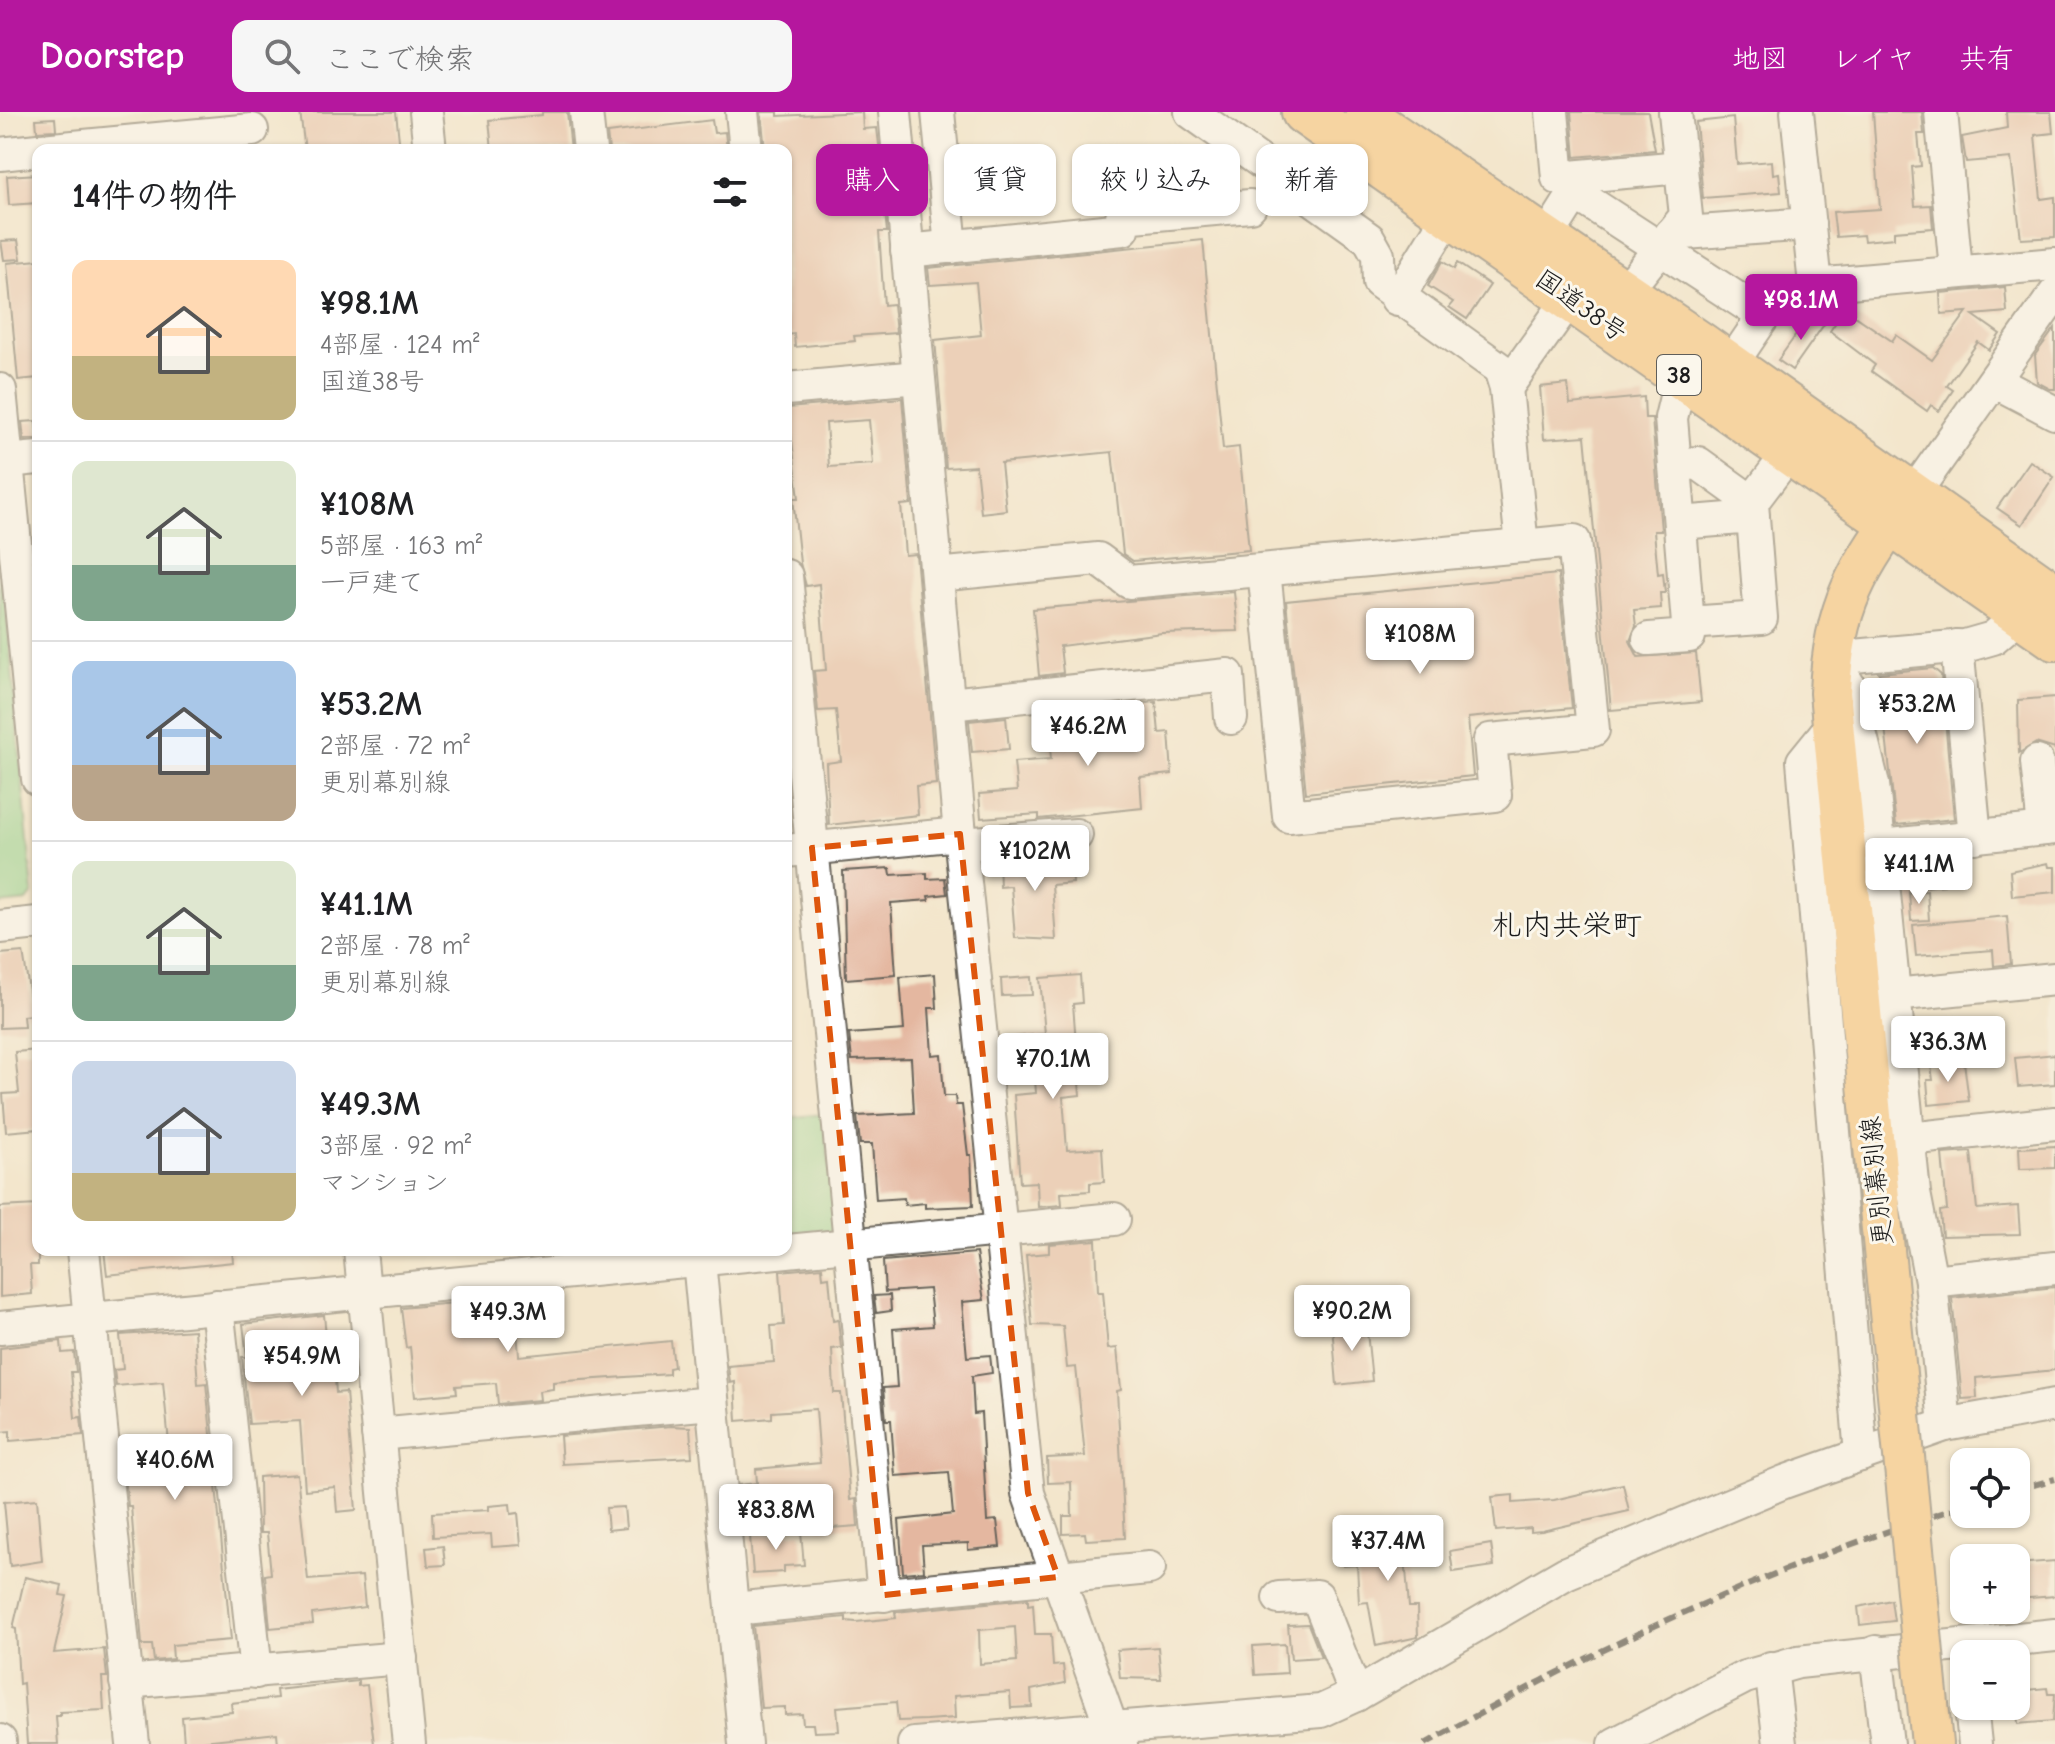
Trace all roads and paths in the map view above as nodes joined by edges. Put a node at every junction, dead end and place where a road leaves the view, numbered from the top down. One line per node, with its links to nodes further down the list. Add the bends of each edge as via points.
1 (426, 112): 15 (street)
2 (586, 112): 16 (street)
3 (742, 112): 17 (street)
4 (1191, 112): 20 (street)
5 (1304, 112): 12 (highway, 国道38号 / 38)
6 (1552, 112): 22 (street, via 1558,178)
7 (1675, 112): 21 (street)
8 (1797, 112): 26 (street)
9 (1941, 112): 32 (street)
10 (939, 125): 11 (street); 29 (street)
11 (897, 127): 30 (street)
12 (1366, 129): 24 (highway, 国道38号 / 38); 27 (highway, 国道38号 / 38)
13 (252, 131): 14 (street)
14 (133, 144)
15 (429, 144)
16 (589, 144)
17 (745, 144)
18 (32, 151): 19 (street)
19 (0, 154)
20 (1256, 158)
21 (1681, 167): 22 (street); 28 (street, via 1686,216)
22 (1574, 186): 27 (street); 28 (street)
23 (1250, 206): 29 (street, via 1122,217 1123,229)
24 (1450, 213): 35 (highway, 国道38号 / 38); 36 (street)
25 (1337, 216): 36 (street, via 1369,239 1378,255 1379,282)
26 (1809, 224): 28 (street); 32 (street, via 1815,285)
27 (1546, 239): 33 (highway, 国道38号 / 38)
28 (1666, 241): 33 (street); 37 (street, via 1764,316)
29 (951, 247): 30 (street)
30 (907, 251): 38 (street)
31 (2055, 264): 32 (street)
32 (1956, 270)
33 (1624, 293): 37 (highway, 国道38号 / 38)
34 (2055, 294): 39 (street)
35 (1570, 298): 37 (highway, 国道38号 / 38); 41 (street)
36 (1397, 299): 41 (street, via 1500,369)
37 (1704, 363): 44 (highway, 国道38号 / 38); 46 (street, via 1671,418); 48 (highway, 国道38号 / 38)
38 (918, 377): 40 (street); 53 (street)
39 (1994, 381): 43 (street); 48 (street)
40 (792, 388)
41 (1506, 388): 51 (street)
42 (0, 390): 45 (street)
43 (2055, 413)
44 (1789, 453): 47 (street); 48 (highway, 国道38号 / 38)
45 (22, 460): 49 (street)
46 (1675, 465): 47 (street, via 1698,463); 50 (street)
47 (1752, 509): 50 (street); 55 (street, via 1761,618)
48 (1901, 510): 54 (highway, 国道38号 / 38); 58 (main road, 更別幕別線, via 1866,556 1839,617)
49 (6, 523): 63 (street)
50 (1680, 523): 55 (street)
51 (1522, 546): 52 (street); 52 (street, via 1574,541 1593,730 1490,740 1495,795 1289,816)
52 (1264, 570): 53 (street, via 1129,582 1098,559)
53 (937, 575): 60 (street)
54 (2044, 616): 57 (street, via 1993,638)
55 (1688, 623): 56 (street, via 1689,636)
56 (1649, 639)
57 (1957, 646): 58 (street); 67 (street)
58 (1831, 658): 62 (main road, 更別幕別線); 69 (street, via 1848,684 1873,784)
59 (792, 702): 70 (street)
60 (949, 704): 61 (street, via 1228,675); 68 (street)
61 (1231, 718)
62 (1833, 724): 95 (street, via 1803,761); 119 (main road, 更別幕別線, bridge)
63 (32, 731)
64 (2044, 782): 65 (street)
65 (2050, 829): 67 (street)
66 (1076, 835): 68 (street)
67 (1975, 837): 69 (street)
68 (961, 839): 70 (street); 78 (street)
69 (1881, 846): 74 (street)
70 (799, 849): 79 (street)
71 (32, 924): 72 (street)
72 (0, 927)
73 (2055, 979): 74 (street)
74 (1894, 995): 76 (street)
75 (2055, 1123): 76 (street)
76 (1909, 1139): 86 (street)
77 (1114, 1219): 78 (street)
78 (999, 1229): 79 (street); 97 (street, via 1028,1493)
79 (850, 1244): 80 (street); 98 (street)
80 (792, 1248)
81 (84, 1256): 89 (street)
82 (361, 1256): 87 (street)
83 (689, 1256): 87 (street)
84 (698, 1256): 91 (street)
85 (2055, 1268): 86 (street)
86 (1931, 1281): 93 (street)
87 (365, 1292): 88 (street); 94 (street)
88 (217, 1306): 89 (street); 107 (street)
89 (90, 1319): 90 (street); 108 (street)
90 (0, 1328)
91 (712, 1403): 94 (street); 100 (street)
92 (2055, 1405): 93 (street)
93 (1945, 1425): 95 (street)
94 (378, 1434): 105 (street)
95 (1861, 1455): 109 (street, via 1566,1573)
96 (1149, 1568): 97 (street)
97 (1058, 1577): 98 (street); 111 (street)
98 (884, 1595): 100 (street)
99 (1279, 1598): 109 (street, via 1317,1596)
100 (733, 1609): 114 (street)
101 (2055, 1635): 102 (street)
102 (2023, 1640)
103 (1950, 1650): 104 (street)
104 (1876, 1652): 106 (street); 118 (street)
105 (401, 1658): 107 (street); 113 (street)
106 (1771, 1668): 116 (street); 117 (street)
107 (256, 1672): 108 (street)
108 (126, 1682): 112 (street)
109 (1356, 1695): 111 (street, via 1321,1711)
110 (1972, 1720): 120 (street)
111 (1116, 1735): 115 (street)
112 (133, 1744)
113 (409, 1744)
114 (745, 1744)
115 (914, 1744)
116 (1615, 1744)
117 (1780, 1744)
118 (1887, 1744)
119 (1932, 1744)
120 (1975, 1744)

